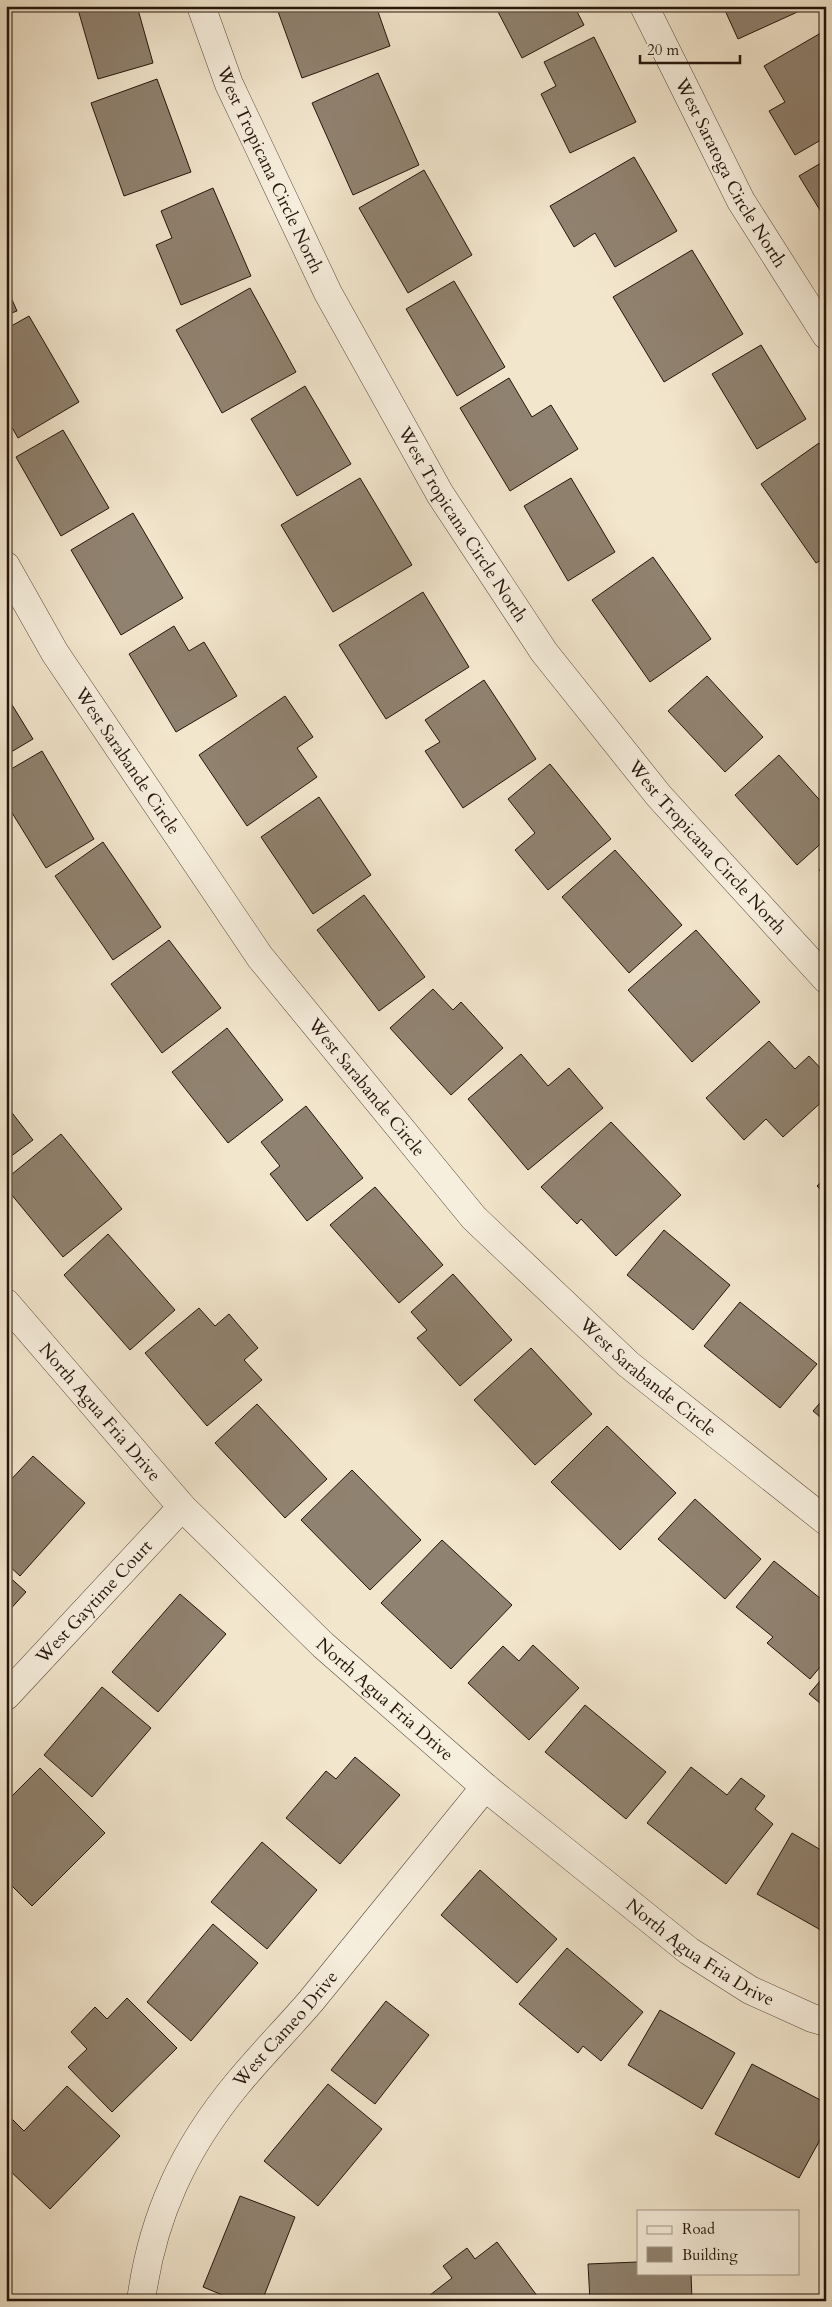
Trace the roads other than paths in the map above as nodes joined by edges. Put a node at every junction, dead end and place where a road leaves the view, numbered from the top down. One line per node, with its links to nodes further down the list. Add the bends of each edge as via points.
1 (202, 6): 5 (street, West Tropicana Circle North, via 229,84 328,293 440,494 544,652 659,796)
2 (644, 6): 3 (street, West Saratoga Circle North, via 741,201)
3 (826, 335)
4 (6, 566): 8 (street, West Sarabande Circle, via 55,653 260,957 474,1218 628,1364)
5 (826, 980)
6 (6, 1303): 7 (street, North Agua Fria Drive)
7 (182, 1508): 9 (street, West Gaytime Court); 10 (street, North Agua Fria Drive, via 323,1645)
8 (826, 1521)
9 (6, 1696)
10 (486, 1787): 11 (street, North Agua Fria Drive, via 689,1951 750,1990); 12 (street, West Cameo Drive, via 290,2026 238,2083 190,2150 165,2202 146,2263)
11 (826, 2022)
12 (141, 2301)

